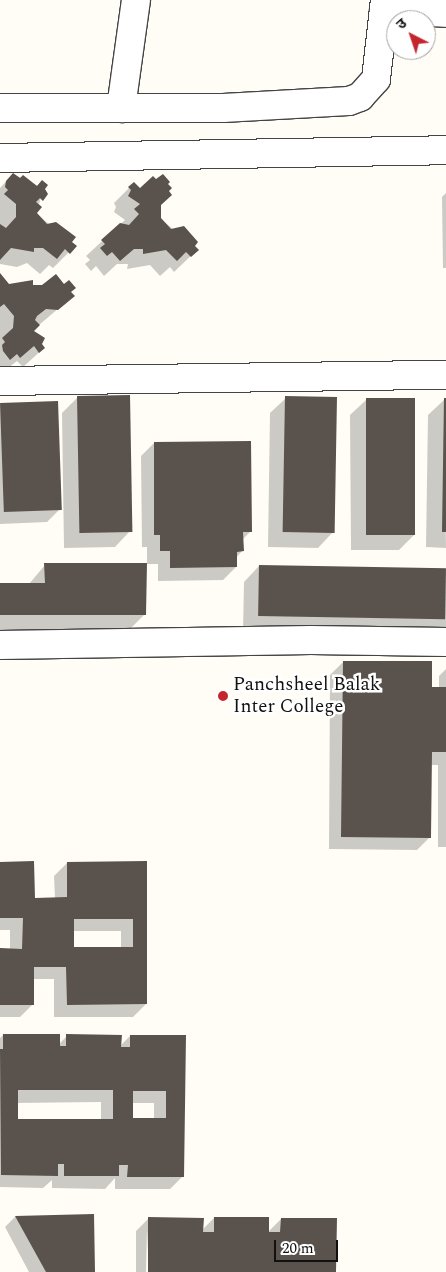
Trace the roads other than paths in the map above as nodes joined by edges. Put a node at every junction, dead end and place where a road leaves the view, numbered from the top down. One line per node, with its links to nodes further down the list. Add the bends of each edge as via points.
1 (136, 0): 5 (street)
2 (385, 4): 3 (street); 5 (street, via 376,79 360,97 349,101 223,108)
3 (446, 13)
4 (0, 108): 5 (street)
5 (121, 108)
6 (446, 150): 7 (street)
7 (0, 158)
8 (446, 374): 9 (street)
9 (0, 382)
10 (446, 642): 11 (street, via 311,640)
11 (0, 645)

